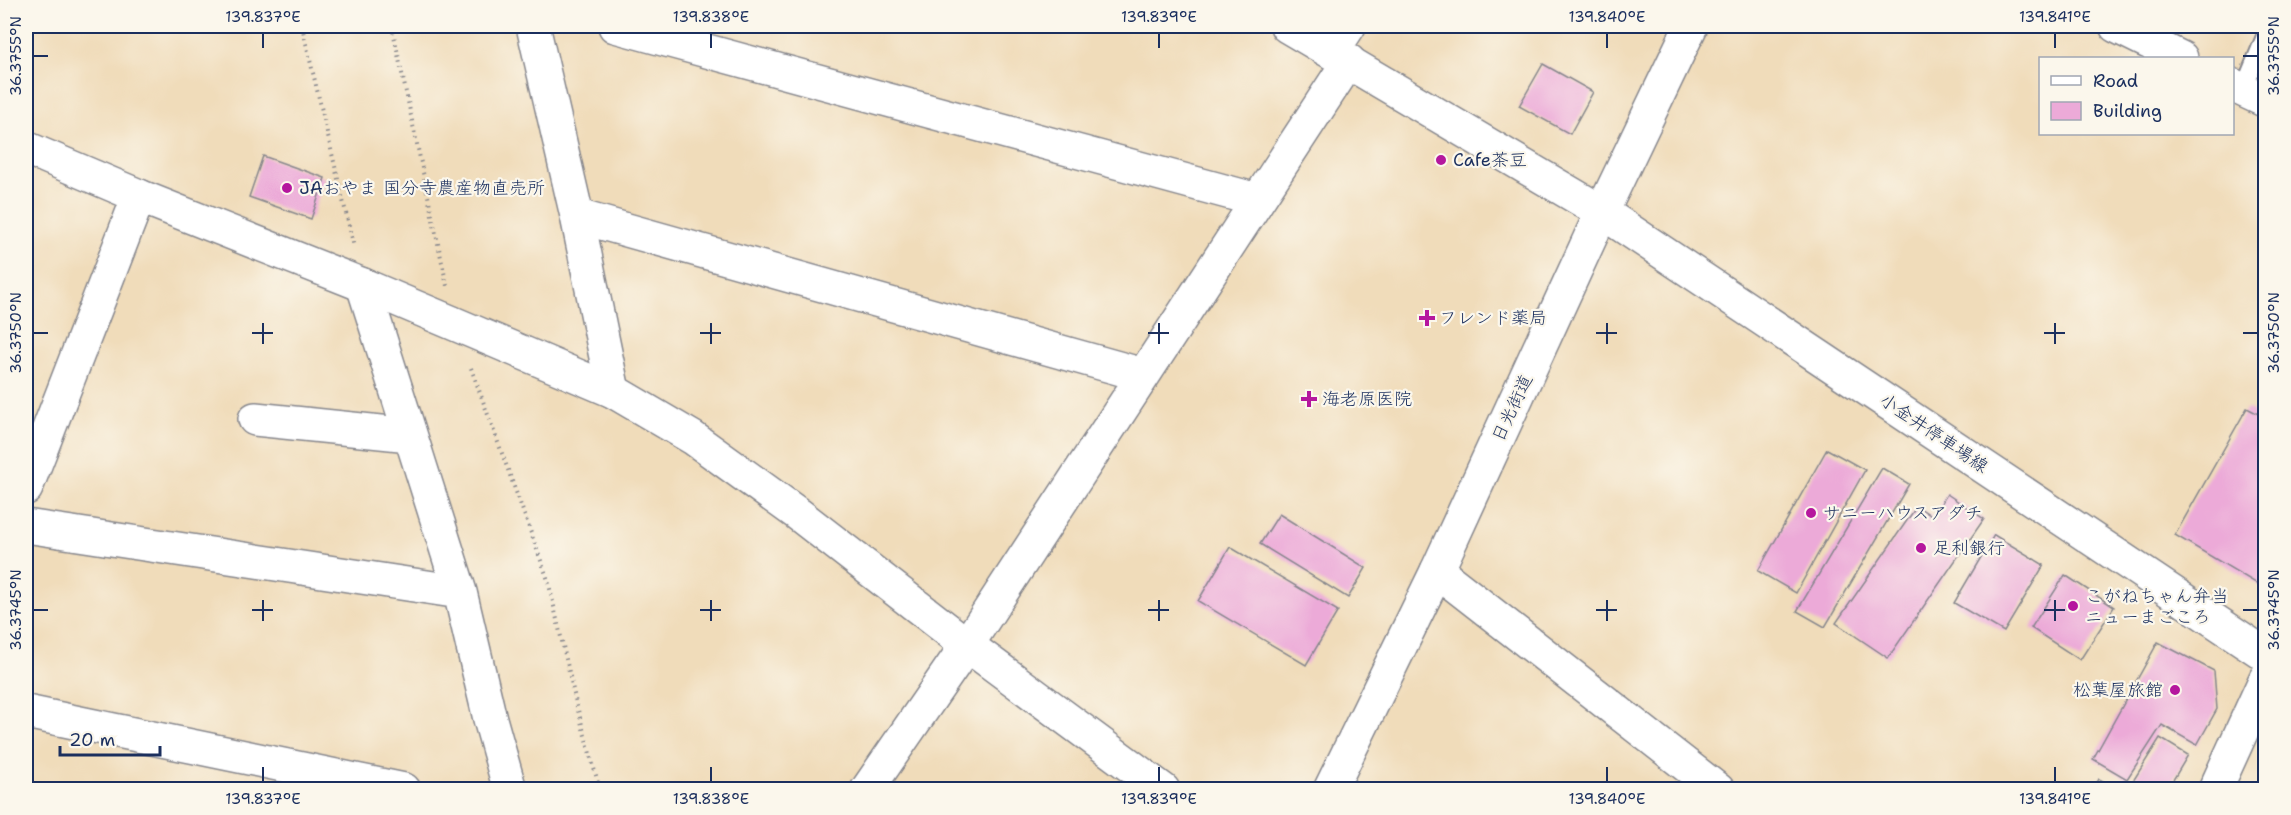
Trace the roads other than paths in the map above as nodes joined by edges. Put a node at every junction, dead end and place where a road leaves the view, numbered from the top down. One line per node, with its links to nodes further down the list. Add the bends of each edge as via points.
1 (532, 26): 14 (main road)
2 (615, 26): 12 (main road)
3 (1287, 26): 7 (main road, 小金井停車場線)
4 (1691, 26): 13 (main road, 日光街道)
5 (2116, 26): 8 (main road)
6 (2265, 34): 9 (lane)
7 (1343, 46): 12 (main road); 13 (main road, 小金井停車場線)
8 (2179, 57)
9 (2247, 92)
10 (26, 148): 11 (main road)
11 (139, 196): 15 (main road); 19 (main road)
12 (1257, 200): 16 (main road)
13 (1602, 212): 23 (main road, 日光街道); 26 (main road, 小金井停車場線)
14 (577, 216): 16 (main road); 17 (main road)
15 (363, 285): 17 (main road); 20 (main road)
16 (1143, 375): 25 (main road)
17 (613, 391): 25 (main road, via 693,438)
18 (255, 418): 20 (main road)
19 (36, 428): 21 (main road)
20 (410, 435): 24 (main road)
21 (26, 488)
22 (26, 526): 24 (main road)
23 (1437, 571): 33 (main road, 日光街道); 34 (main road)
24 (460, 592): 30 (main road)
25 (967, 645): 31 (main road); 32 (main road)
26 (2265, 655)
27 (2265, 678): 35 (main road)
28 (26, 712): 29 (main road)
29 (404, 789)
30 (510, 789)
31 (867, 789)
32 (1163, 789)
33 (1330, 789)
34 (1718, 789)
35 (2215, 789)

